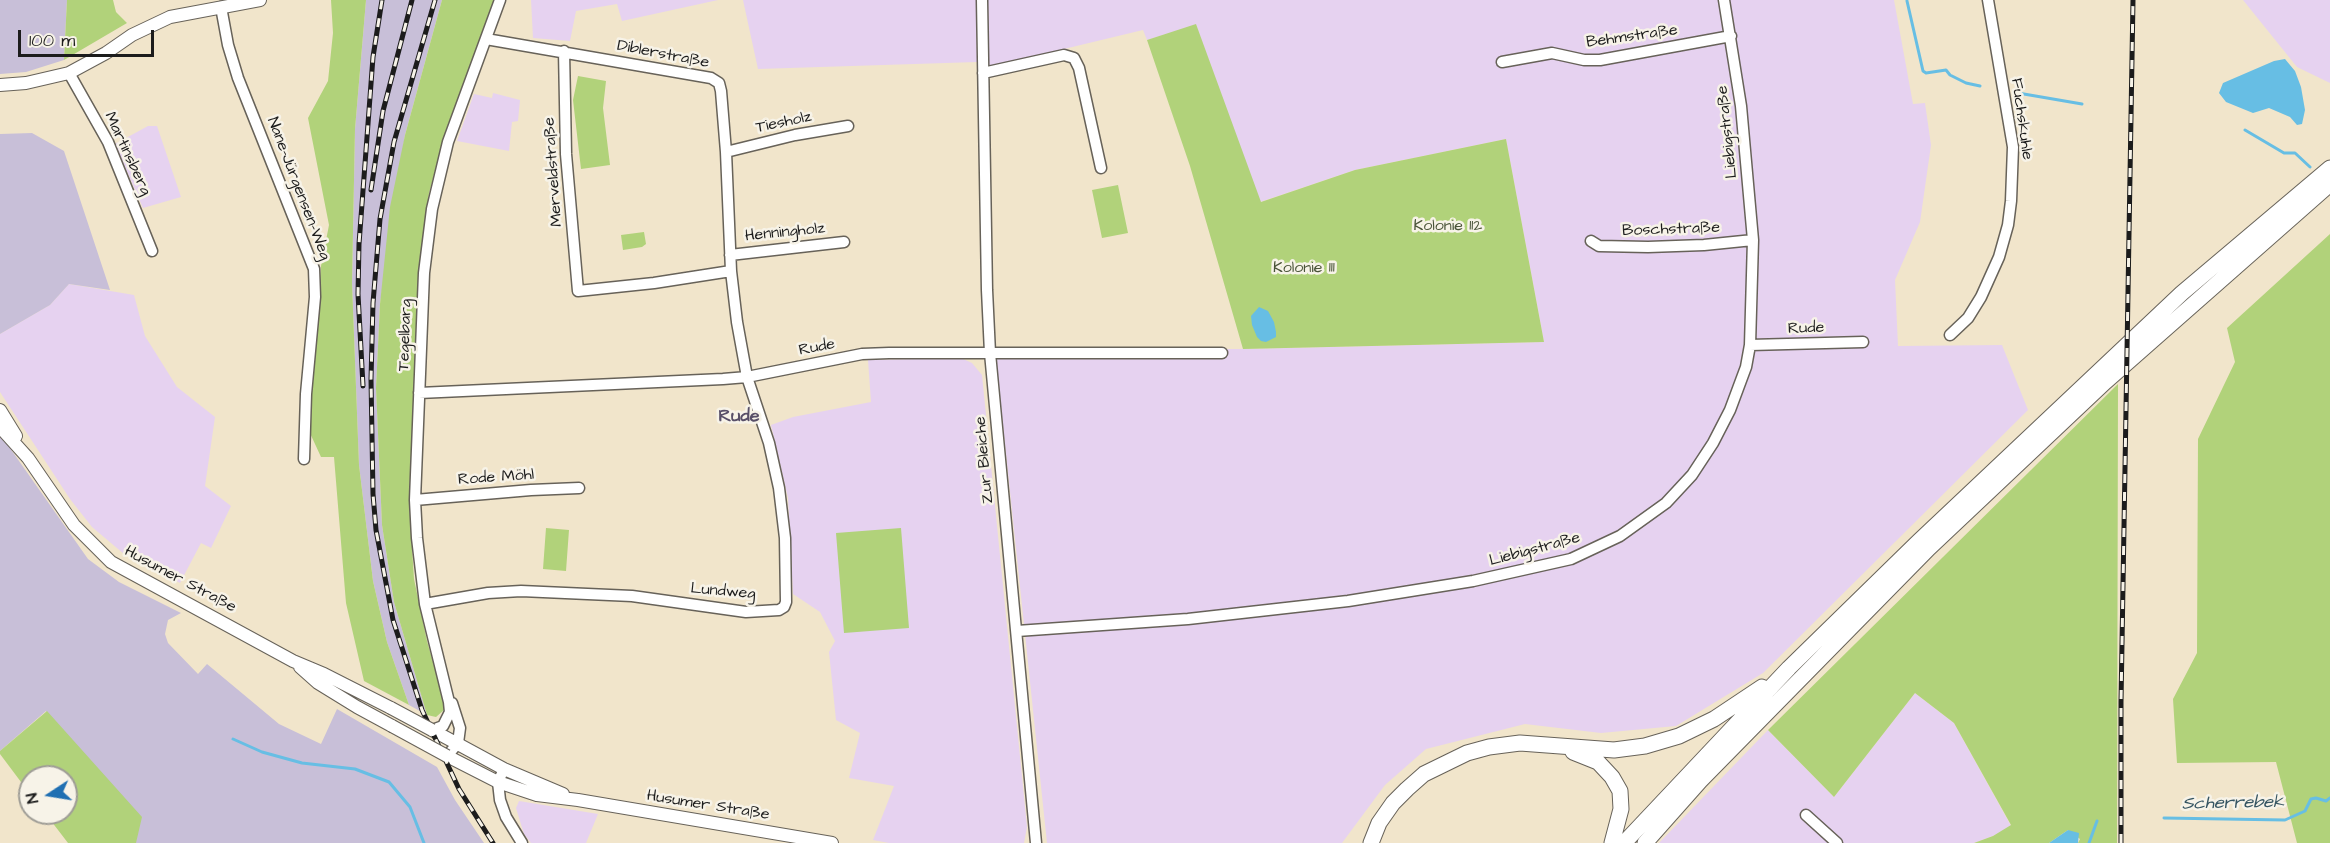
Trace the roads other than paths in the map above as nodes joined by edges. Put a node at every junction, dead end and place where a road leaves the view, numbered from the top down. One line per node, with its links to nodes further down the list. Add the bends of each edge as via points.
1 (260, 0): 6 (main road)
2 (500, 0): 8 (street, Tegelbarg)
3 (982, 0): 12 (street, Zur Bleiche)
4 (1724, 0): 7 (street, Liebigstraße)
5 (1988, 0): 27 (street, Fuchskuhle, via 2013,147 2011,201 2008,225 1981,297 1968,318)
6 (221, 8): 11 (main road, via 181,14 152,24); 37 (street, Nane-Jürgensen-Weg, via 238,78 314,269)
7 (1731, 36): 10 (street, Behmstraße, via 1600,60 1552,53); 21 (street, Liebigstraße)
8 (486, 39): 9 (street, Diblerstraße); 33 (street, Tegelbarg, via 452,130 433,200 424,273)
9 (564, 51): 15 (street, Diblerstraße, via 711,78 721,91); 26 (street, Merveldstraße, via 566,154 578,291)
10 (1502, 62)
11 (69, 73): 13 (main road); 24 (street, Martinsberg, via 108,142)
12 (983, 73): 16 (street, via 1064,55 1074,58); 30 (street, Zur Bleiche)
13 (0, 85)
14 (848, 126): 15 (street, Tiesholz)
15 (726, 152): 25 (street, Diblerstraße)
16 (1101, 168)
17 (2330, 168): 43 (highway, via 2182,293)
18 (2330, 184): 20 (highway)
19 (2330, 195): 20 (highway)
20 (2275, 234): 61 (highway, via 2105,382 1929,548 1700,781)
21 (1753, 240): 22 (street, Boschstraße, via 1648,247 1599,246); 29 (street, Liebigstraße)
22 (1591, 241)
23 (844, 242): 25 (street, Henningholz)
24 (152, 251)
25 (730, 255): 26 (street, Diblerstraße)
26 (731, 271): 32 (street, Diblerstraße)
27 (1950, 335)
28 (1863, 342): 29 (street, Rude)
29 (1750, 345): 41 (street, Liebigstraße, via 1730,410 1692,475 1666,503 1638,524 1571,560 1473,581 1338,602 1188,619)
30 (990, 353): 31 (street, Rude); 32 (street, Rude, via 862,354); 41 (street, Zur Bleiche)
31 (1222, 353)
32 (747, 377): 33 (street, Rude); 40 (street, Lundweg, via 779,488 785,538 784,607 746,612 632,596 521,591)
33 (419, 393): 39 (street, Tegelbarg)
34 (0, 410): 36 (main road)
35 (0, 427): 36 (main road, Husumer Straße)
36 (28, 458): 42 (main road, Husumer Straße, via 74,525 111,562)
37 (304, 459)
38 (579, 488): 39 (street, Rode Möhl)
39 (415, 500): 40 (street, Tegelbarg)
40 (425, 604): 44 (street, Tegelbarg)
41 (1017, 631): 56 (street, Zur Bleiche)
42 (293, 661): 45 (main road, Husumer Straße, bridge); 48 (main road, Husumer Straße, bridge, via 318,683)
43 (1789, 668): 47 (highway, via 1714,719 1679,736 1614,750); 60 (highway)
44 (444, 680): 45 (street, Tegelbarg, via 450,712 443,726); 46 (street, Tegelbarg, via 460,728)
45 (432, 730): 46 (main road, Husumer Straße)
46 (458, 742): 48 (street); 49 (main road, Husumer Straße)
47 (1544, 746): 53 (highway, via 1520,743 1489,747 1438,765 1407,789); 59 (highway, via 1585,756 1598,762 1612,777 1620,790 1621,809)
48 (447, 756): 50 (main road, Husumer Straße)
49 (504, 769): 50 (street); 51 (main road, Husumer Straße)
50 (498, 782): 51 (main road, Husumer Straße, via 537,795); 54 (street, via 506,817)
51 (578, 800): 55 (main road, Husumer Straße)
52 (1806, 815): 62 (street)
53 (1379, 823): 57 (highway); 58 (highway)
54 (522, 843)
55 (832, 843)
56 (1036, 843)
57 (1371, 843)
58 (1376, 843)
59 (1612, 843)
60 (1624, 843)
61 (1645, 843)
62 (1837, 843)

